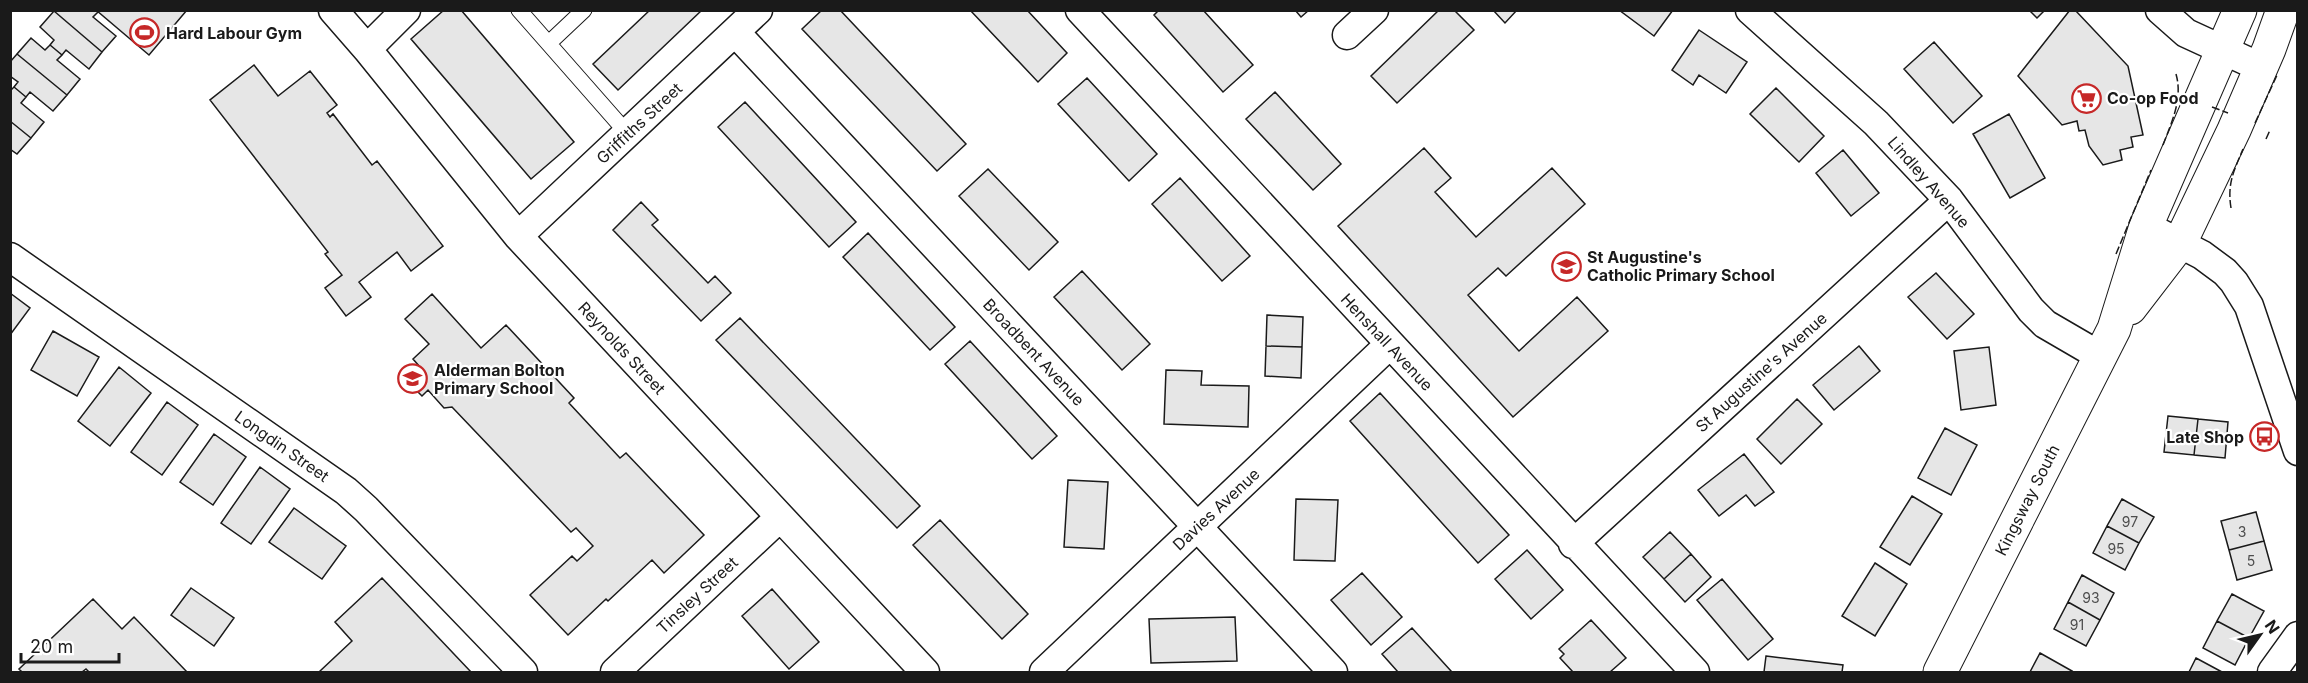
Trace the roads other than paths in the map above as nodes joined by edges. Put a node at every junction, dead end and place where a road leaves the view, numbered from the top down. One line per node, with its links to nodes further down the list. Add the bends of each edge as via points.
1 (333, 10): 15 (street, Reynolds Street)
2 (406, 10): 15 (street)
3 (519, 10): 14 (lane)
4 (584, 10): 14 (lane)
5 (758, 10): 12 (street, Griffiths Street)
6 (1080, 10): 25 (street, Henshall Avenue)
7 (1374, 10): 13 (street)
8 (1750, 10): 19 (street, Lindley Avenue, via 1876,123)
9 (2160, 10): 16 (street, via 2186,33)
10 (2240, 10): 16 (main road, Kingsway South)
11 (2283, 10): 17 (main road, Kingsway South)
12 (735, 33): 18 (street, Griffiths Street); 28 (street, Broadbent Avenue)
13 (1347, 35)
14 (549, 43): 18 (lane)
15 (367, 49): 21 (street, Reynolds Street)
16 (2223, 52): 17 (street); 20 (main road, Kingsway South)
17 (2260, 67): 22 (main road, Kingsway South, via 2235,130)
18 (628, 134): 21 (street, Griffiths Street)
19 (1949, 200): 24 (street, Lindley Avenue, via 2045,324); 29 (street, St Augustine's Avenue)
20 (2146, 226): 22 (street); 24 (main road, Kingsway South)
21 (518, 236): 27 (street, Reynolds Street)
22 (2180, 243): 24 (main road, Kingsway South); 26 (street, via 2225,272 2248,306)
23 (10, 256): 31 (street, Longdin Street, via 346,491)
24 (2107, 342): 37 (main road, Kingsway South)
25 (1389, 345): 28 (street, Davies Avenue); 29 (street, Henshall Avenue)
26 (2298, 451)
27 (779, 518): 32 (street, Tinsley Street); 33 (street, Reynolds Street)
28 (1197, 526): 34 (street, Davies Avenue); 35 (street, Broadbent Avenue)
29 (1573, 544): 36 (street, Henshall Avenue)
30 (2298, 636): 38 (street)
31 (523, 672)
32 (615, 672)
33 (925, 672)
34 (1044, 672)
35 (1333, 672)
36 (1695, 672)
37 (1940, 672)
38 (2272, 672)

